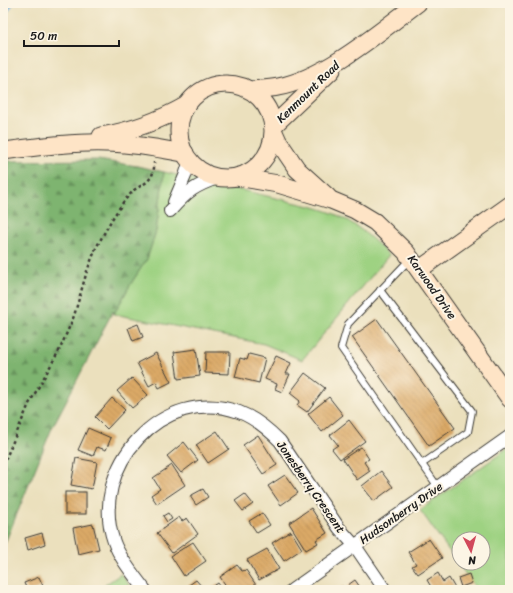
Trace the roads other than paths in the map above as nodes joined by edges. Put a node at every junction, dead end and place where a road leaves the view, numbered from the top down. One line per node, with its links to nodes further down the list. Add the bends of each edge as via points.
1 (418, 3): 2 (main road, Kenmount Road)
2 (343, 58): 3 (main road, Kenmount Road, via 294,83); 5 (main road, Kenmount Road)
3 (251, 90): 4 (main road, via 236,85 211,86 193,97); 5 (main road, via 269,109)
4 (186, 105): 6 (main road, via 164,118 124,132); 8 (main road, via 179,129)
5 (274, 129): 10 (main road, via 270,149 260,164); 11 (main road, Karwood Drive, via 278,141 297,169)
6 (56, 145): 7 (main road); 8 (main road, via 107,143 153,147)
7 (3, 150)
8 (187, 157): 9 (main road, via 203,172); 9 (street, via 186,176 170,211 200,184)
9 (220, 177): 10 (main road)
10 (237, 177): 11 (main road, Karwood Drive, via 278,184)
11 (331, 200): 13 (main road, Karwood Drive, via 375,222)
12 (510, 205): 13 (main road)
13 (416, 264): 14 (lane); 15 (main road, Karwood Drive)
14 (380, 290): 17 (lane, via 348,324 341,348); 17 (lane, via 472,411 468,432)
15 (510, 398)
16 (510, 436): 18 (street, Hudsonberry Drive)
17 (422, 464): 18 (lane)
18 (438, 487): 19 (street, Hudsonberry Drive)
19 (355, 546): 20 (street, Jonesberry Crescent, via 280,441 269,430 239,412 202,407 185,410 169,415 144,432 125,455 116,471 111,489 109,509 114,542); 21 (street, Hudsonberry Drive); 22 (street, Jonesberry Crescent)
20 (145, 590)
21 (292, 590)
22 (385, 590)

